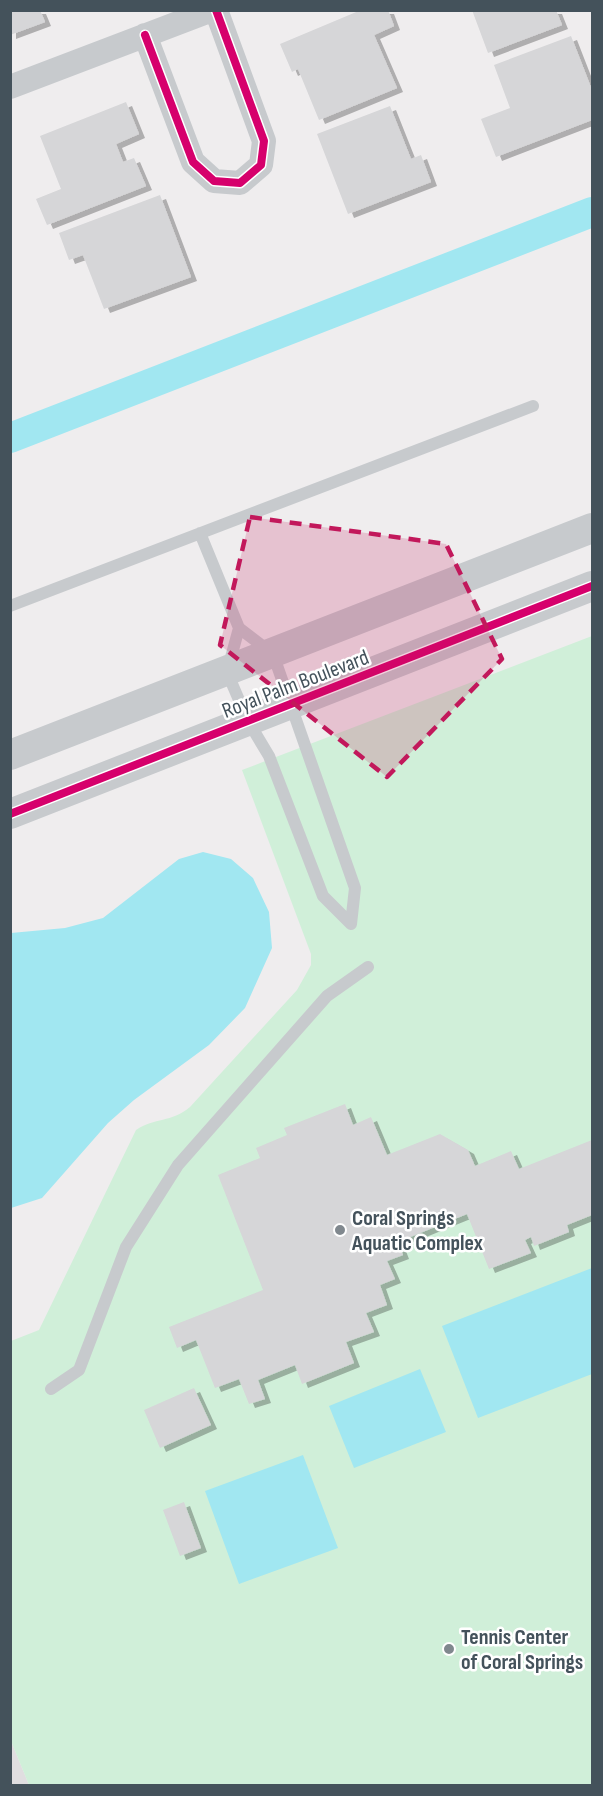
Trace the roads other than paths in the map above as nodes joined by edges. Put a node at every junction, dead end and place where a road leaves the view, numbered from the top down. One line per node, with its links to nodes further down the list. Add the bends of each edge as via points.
1 (214, 10): 2 (street); 2 (street, via 264,141 261,165 240,183 214,181 193,162)
2 (145, 35): 3 (street)
3 (10, 87)
4 (533, 406): 6 (lane)
5 (592, 528): 10 (street, Royal Palm Boulevard)
6 (200, 533): 8 (lane); 9 (lane)
7 (592, 586): 12 (street, Royal Palm Boulevard)
8 (10, 606)
9 (239, 628): 10 (lane); 11 (lane)
10 (273, 654): 11 (street, Royal Palm Boulevard); 12 (lane)
11 (227, 672): 13 (lane); 14 (street, Royal Palm Boulevard)
12 (292, 704): 13 (street, Royal Palm Boulevard); 13 (lane, via 354,888 351,924 323,896 269,756)
13 (248, 721): 15 (street, Royal Palm Boulevard)
14 (10, 755)
15 (10, 814)
16 (368, 967): 17 (lane, via 327,996 178,1165 126,1246 79,1370)
17 (51, 1389)

